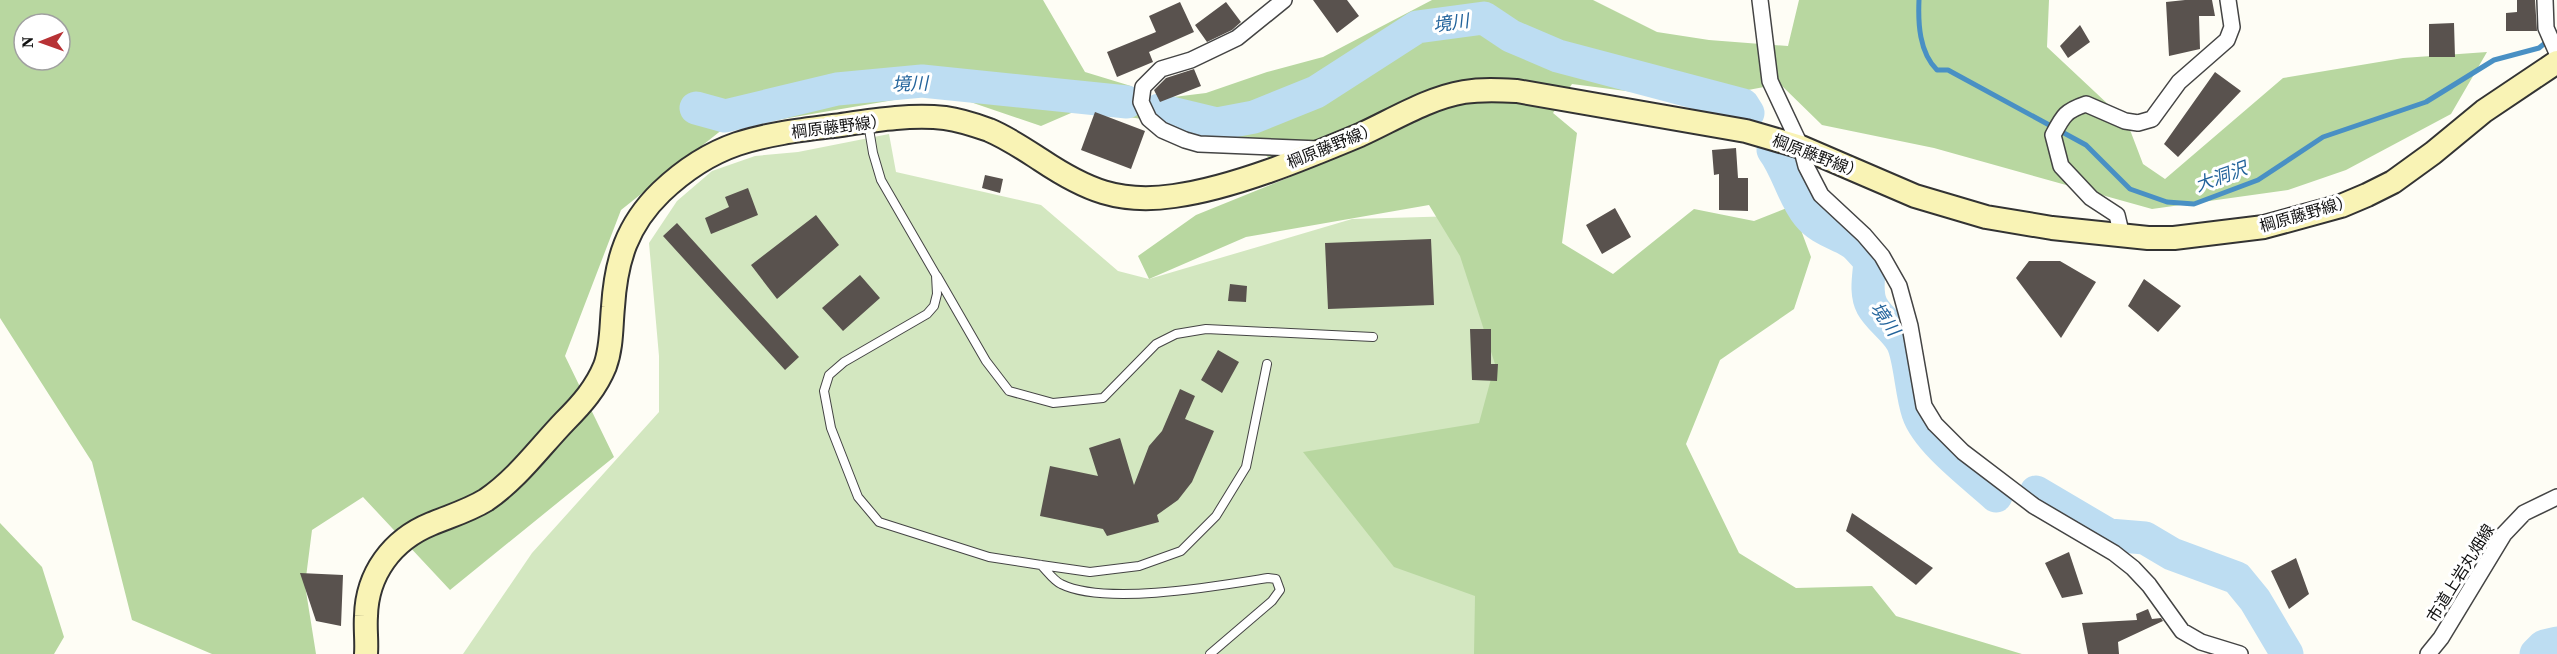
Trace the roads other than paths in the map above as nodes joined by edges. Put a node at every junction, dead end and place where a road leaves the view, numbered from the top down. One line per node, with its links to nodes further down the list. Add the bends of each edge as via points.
1 (1284, 0): 8 (street, via 1237,38 1161,69 1143,87 1141,102 1149,119 1161,130 1199,144)
2 (1760, 0): 7 (street, via 1770,81)
3 (2228, 0): 9 (street, via 2232,27 2227,40 2180,82 2152,119 2125,121 2086,104 2063,115 2053,135 2061,166 2091,198 2117,215)
4 (2545, 0): 5 (street, via 2546,28)
5 (2557, 55): 9 (main road, 棡原藤野線）, via 2392,182 2341,206 2264,227 2174,238)
6 (868, 121): 8 (main road, 棡原藤野線）, via 925,117 968,123 1007,138 1086,187 1139,200 1207,190); 10 (lane, via 881,180); 15 (main road, 棡原藤野線）, via 734,145 688,168 660,193 636,219 627,239 614,286 606,365 589,397 507,484 469,509 409,535 391,550 370,585 365,614)
7 (1801, 147): 8 (main road, 棡原藤野線）, via 1735,129 1491,89 1440,99); 9 (main road, 棡原藤野線）, via 1950,208 2017,223); 17 (street, via 1821,195 1864,235 1899,286 1924,406 1935,424 1963,452 2034,506 2133,568 2182,631 2201,642)
8 (1326, 149)
9 (2122, 236)
10 (936, 275): 11 (lane, via 986,361 1010,391 1053,403 1103,398 1156,344 1176,334 1206,329); 14 (lane, via 937,294 927,314 844,362 829,375 824,391 831,428 858,497 879,522 989,557)
11 (1372, 337)
12 (1267, 364): 14 (lane, via 1246,467 1216,516 1181,550 1139,566 1090,572)
13 (2557, 497): 18 (street, 市道上岩丸畑線, via 2524,513 2504,534)
14 (1041, 566): 16 (lane, via 1060,584 1089,592 1139,594 1276,579 1280,590 1272,601)
15 (366, 654)
16 (1210, 654)
17 (2240, 654)
18 (2428, 654)

